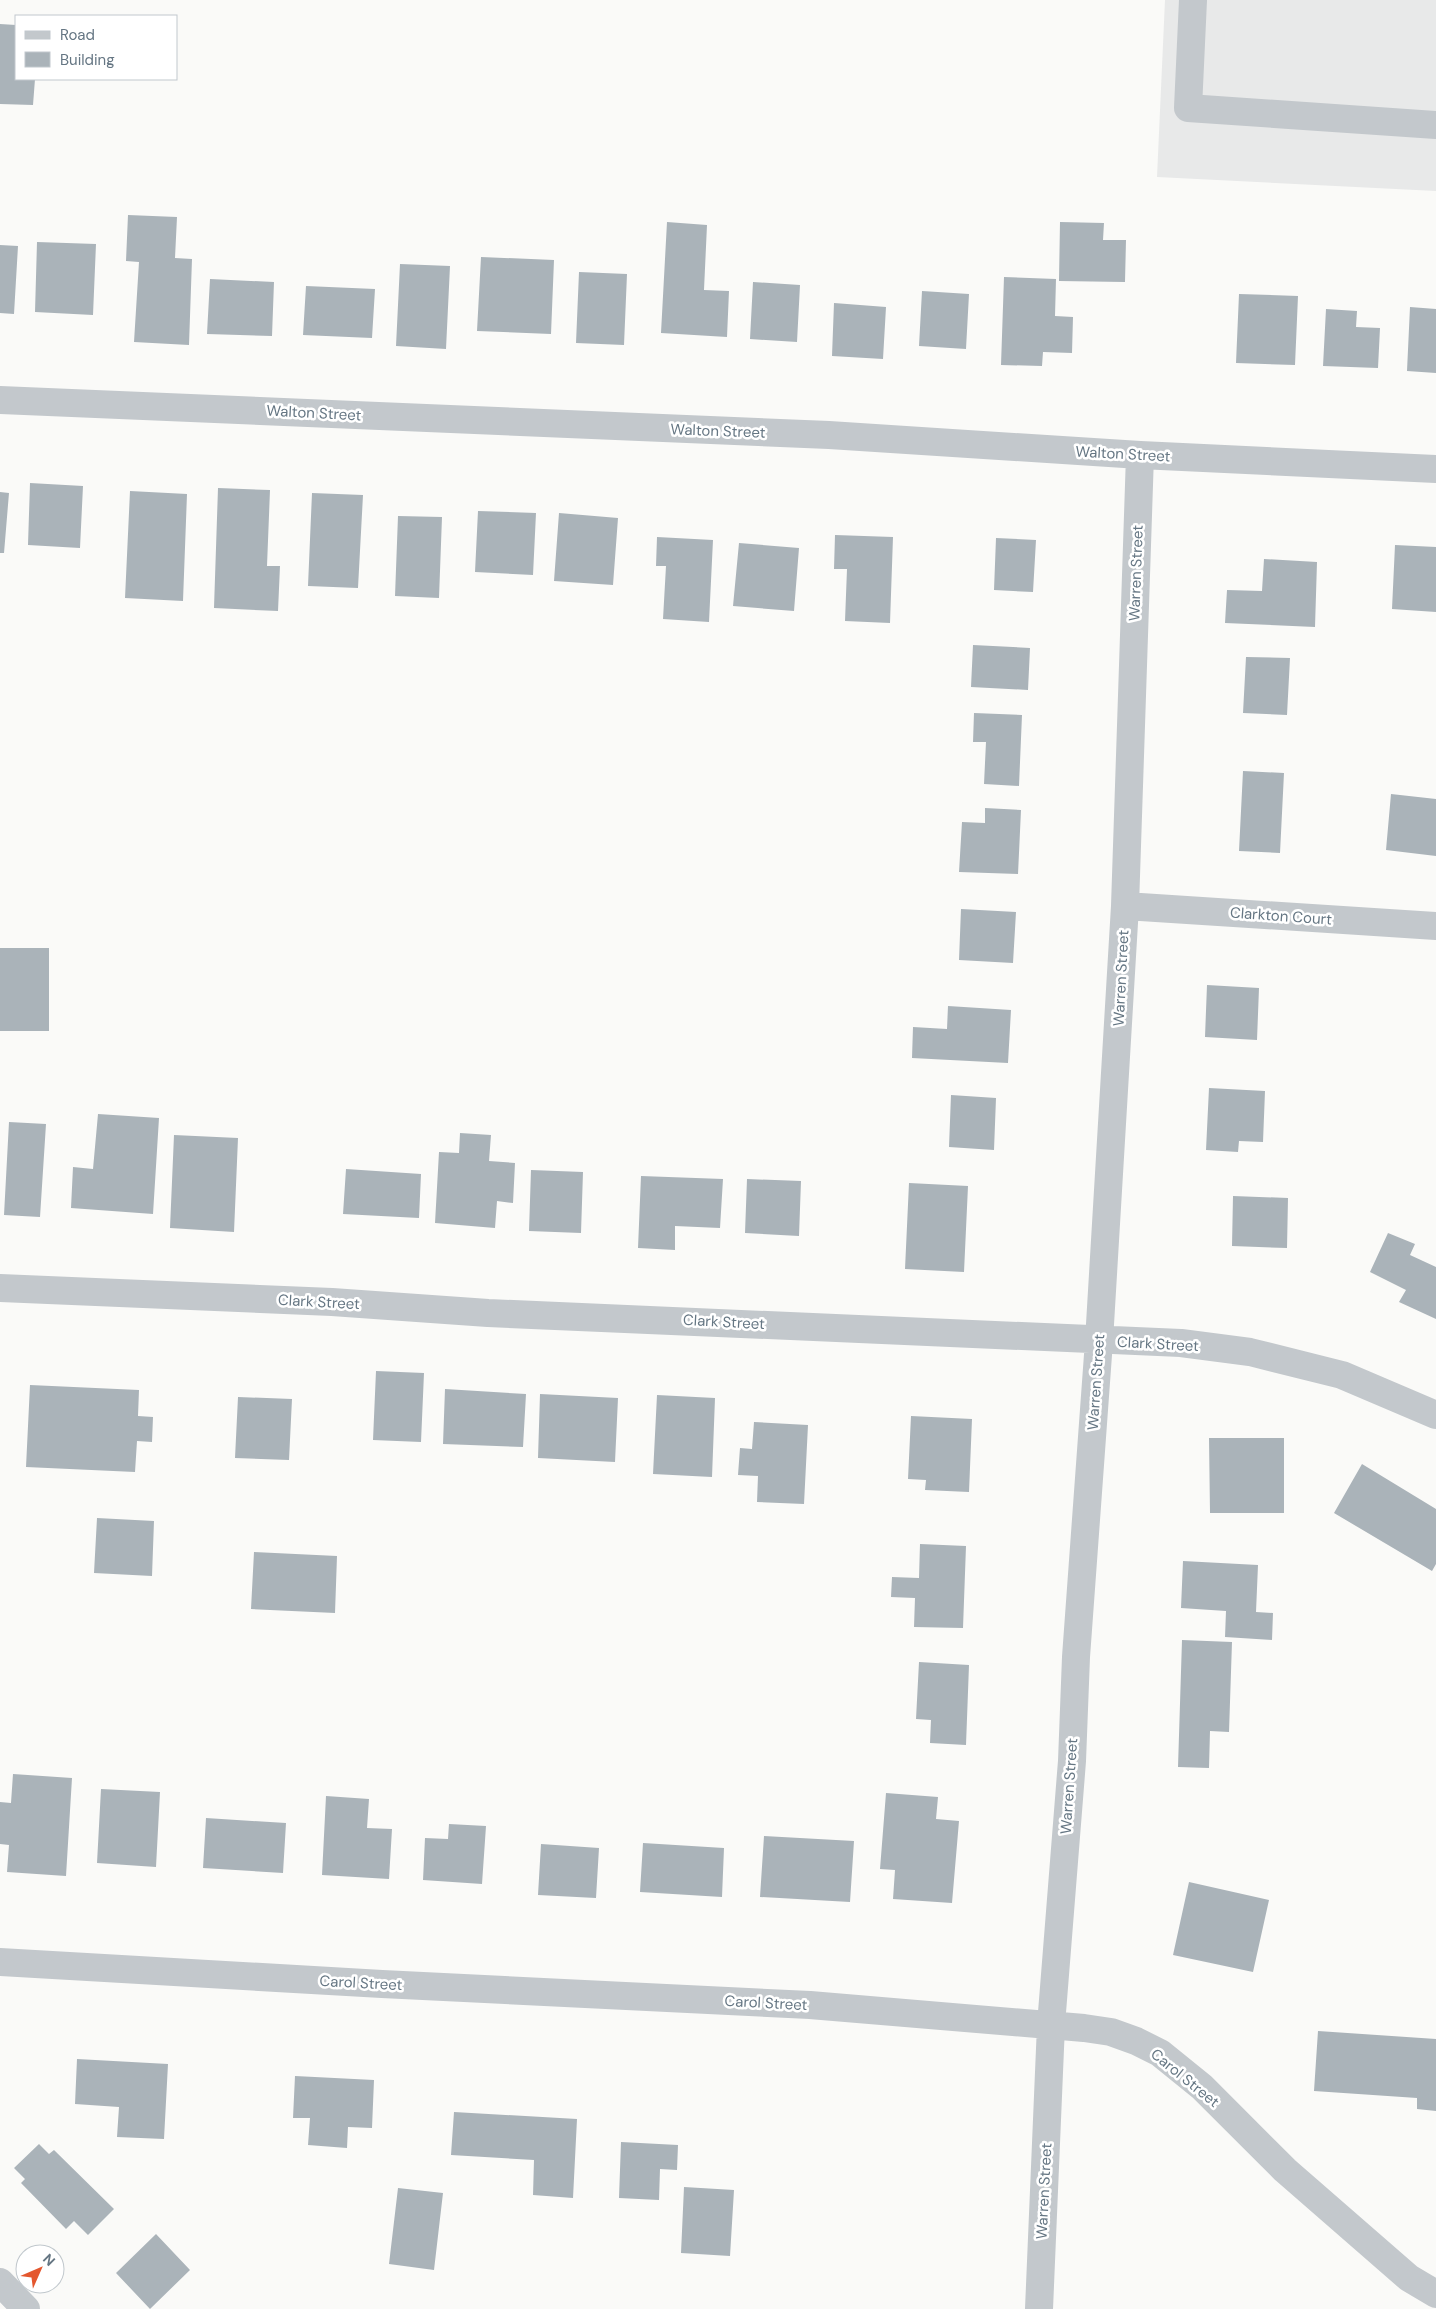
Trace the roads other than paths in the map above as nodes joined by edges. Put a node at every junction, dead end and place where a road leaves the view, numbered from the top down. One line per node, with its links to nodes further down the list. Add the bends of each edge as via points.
1 (1193, 0): 2 (street, via 1188,108)
2 (1436, 125)
3 (0, 400): 4 (street, Walton Street, via 829,435)
4 (1140, 455): 5 (street, Walton Street); 6 (street, Warren Street)
5 (1436, 469)
6 (1125, 906): 7 (street, Clarkton Court); 9 (street, Warren Street)
7 (1436, 926)
8 (0, 1288): 9 (street, Clark Street)
9 (1100, 1341): 10 (street, Clark Street, via 1181,1343 1250,1352 1342,1375); 12 (street, Warren Street)
10 (1436, 1415)
11 (0, 1962): 12 (street, Carol Street, via 810,2005)
12 (1051, 2025): 14 (street, Carol Street, via 1111,2032 1160,2053 1202,2087 1292,2177 1409,2278); 16 (street, Warren Street)
13 (0, 2282): 15 (street)
14 (1436, 2294)
15 (26, 2309)
16 (1038, 2309)

